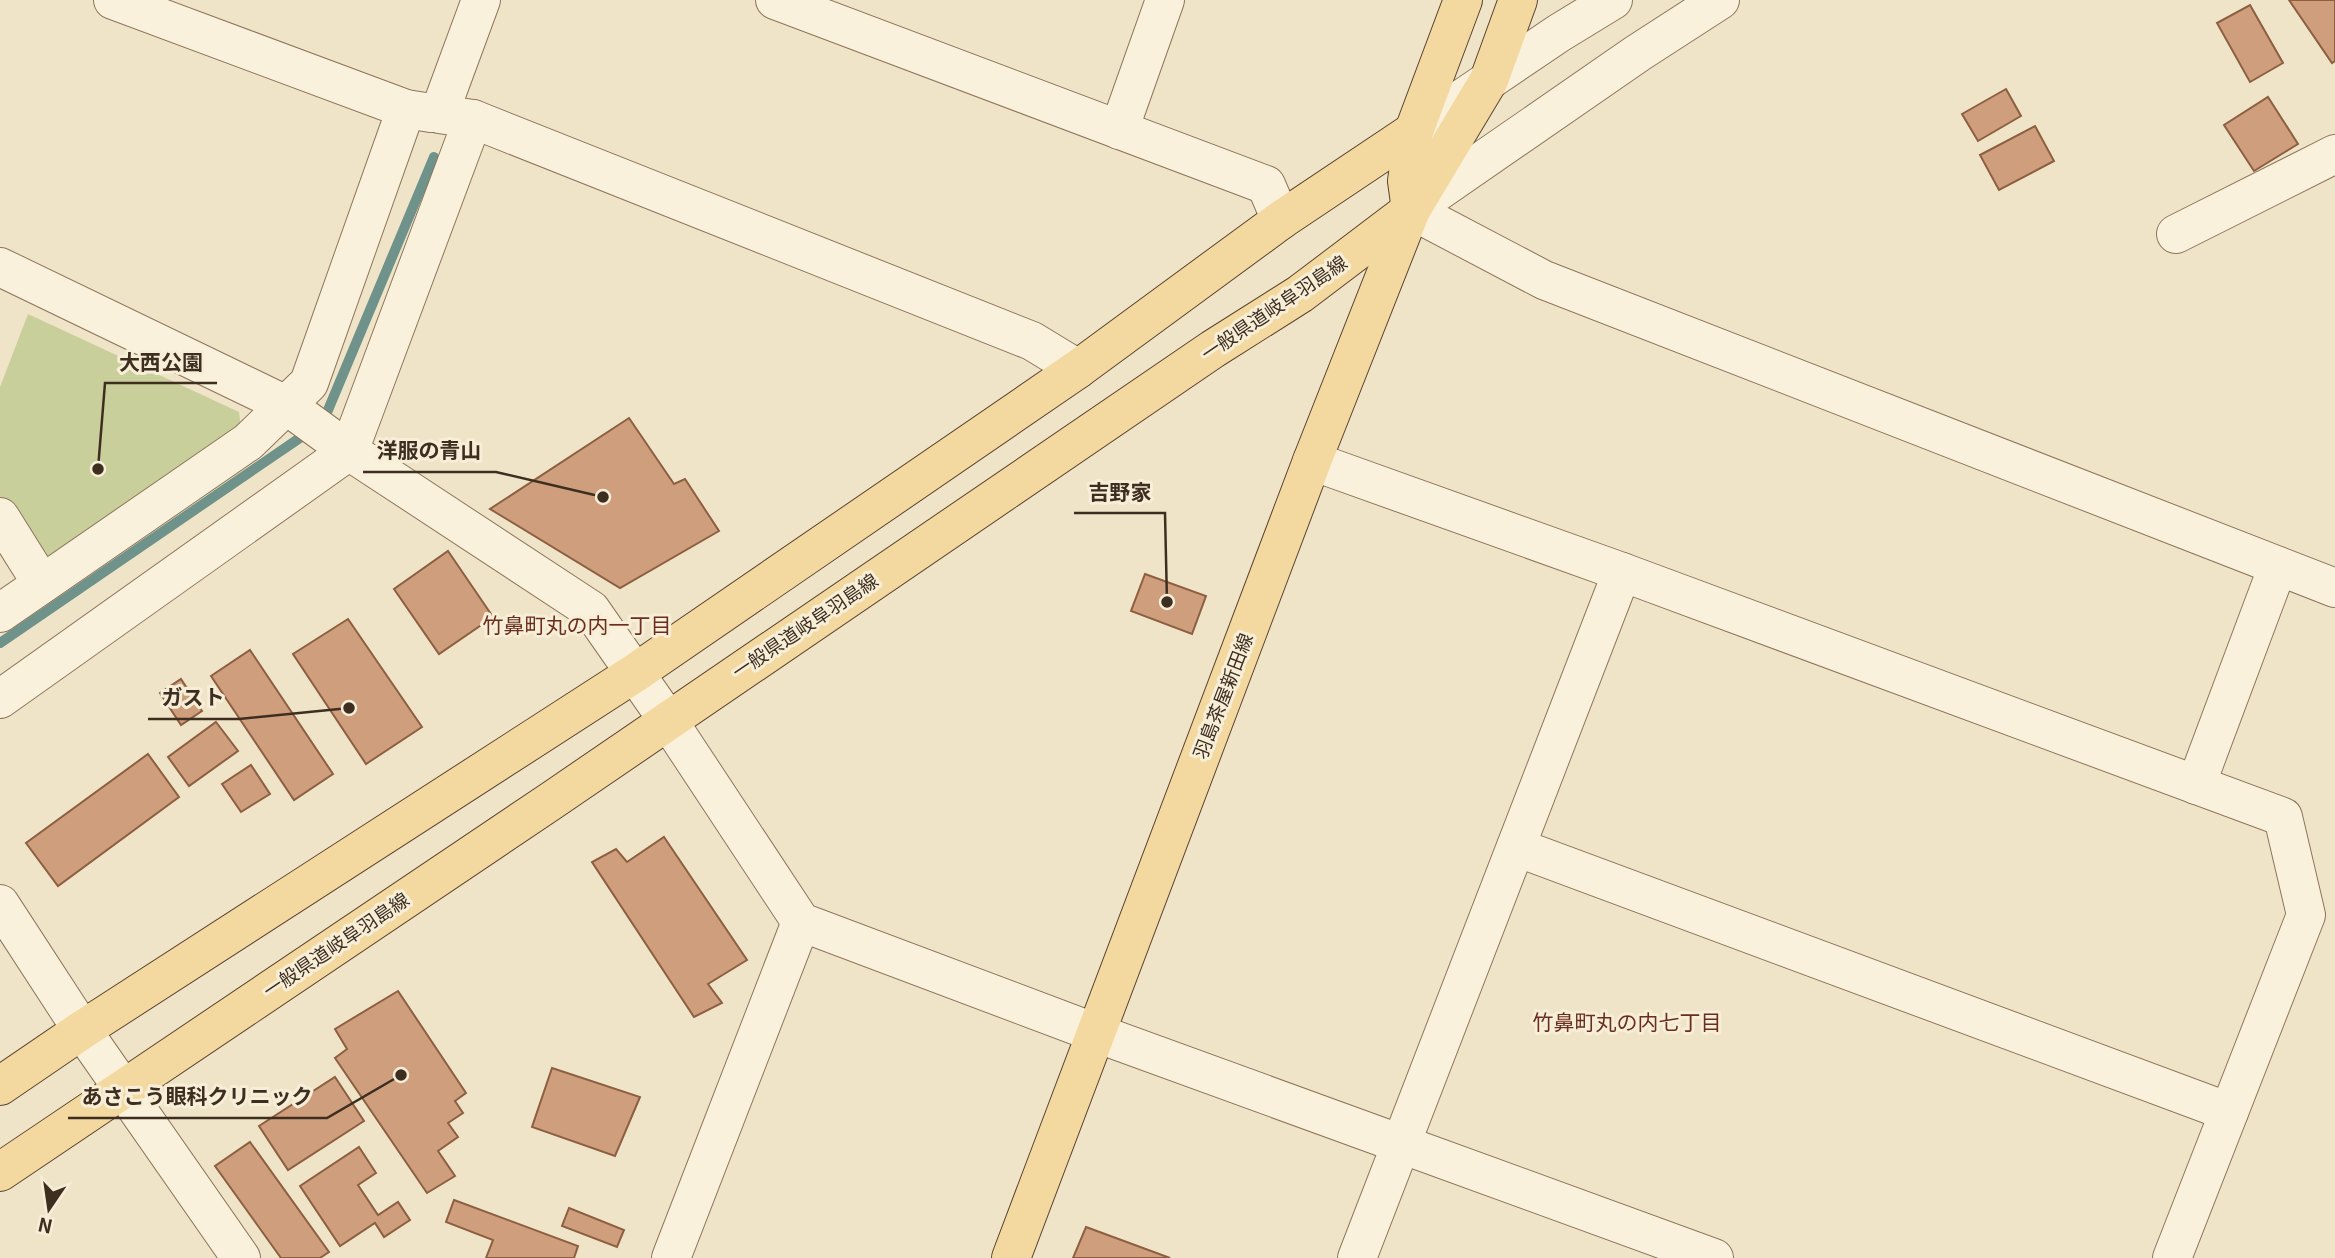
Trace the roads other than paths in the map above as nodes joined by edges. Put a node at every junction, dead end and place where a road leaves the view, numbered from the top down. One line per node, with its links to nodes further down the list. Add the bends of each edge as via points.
1 (113, 0): 10 (street)
2 (481, 0): 10 (street)
3 (775, 0): 11 (street)
4 (1165, 0): 11 (street)
5 (1463, 0): 12 (main road)
6 (1518, 0): 9 (main road, 一般県道岐阜羽島線)
7 (1613, 0): 9 (street)
8 (1720, 0): 14 (street)
9 (1489, 80): 12 (street); 14 (main road, 一般県道岐阜羽島線)
10 (439, 114): 18 (street, via 1032,341); 19 (street); 19 (street, via 309,383)
11 (1119, 130): 15 (street, via 1266,185)
12 (1414, 131): 14 (main road, 羽島茶屋新田線, via 1407,181); 15 (main road)
13 (2335, 154): 16 (street)
14 (1411, 210): 20 (main road, 羽島茶屋新田線); 22 (street, via 1544,280); 29 (main road, 一般県道岐阜羽島線, via 1300,294)
15 (1280, 220): 18 (main road)
16 (2176, 234)
17 (0, 267): 19 (street)
18 (1078, 369): 27 (main road)
19 (317, 428): 24 (street, via 248,442); 27 (street, via 591,610); 28 (street)
20 (1312, 461): 23 (street); 35 (main road, 羽島茶屋新田線)
21 (0, 517): 24 (street)
22 (2277, 566): 25 (street); 30 (street)
23 (1622, 572): 30 (street); 31 (street)
24 (42, 584): 26 (street)
25 (2335, 588)
26 (0, 613)
27 (635, 673): 29 (street); 34 (main road)
28 (0, 699)
29 (667, 719): 33 (street); 37 (main road, 一般県道岐阜羽島線)
30 (2196, 785): 38 (street, via 2283,817 2306,915)
31 (1516, 847): 38 (street); 39 (street)
32 (0, 904): 34 (street)
33 (801, 922): 35 (street); 42 (street)
34 (82, 1030): 36 (main road); 37 (street)
35 (1096, 1032): 39 (street); 43 (main road, 羽島茶屋新田線)
36 (0, 1086)
37 (123, 1088): 40 (main road, 一般県道岐阜羽島線); 41 (street)
38 (2229, 1112): 46 (street)
39 (1401, 1143): 44 (street); 45 (street)
40 (0, 1172)
41 (241, 1258)
42 (671, 1258)
43 (1011, 1258)
44 (1357, 1258)
45 (1714, 1258)
46 (2172, 1258)

